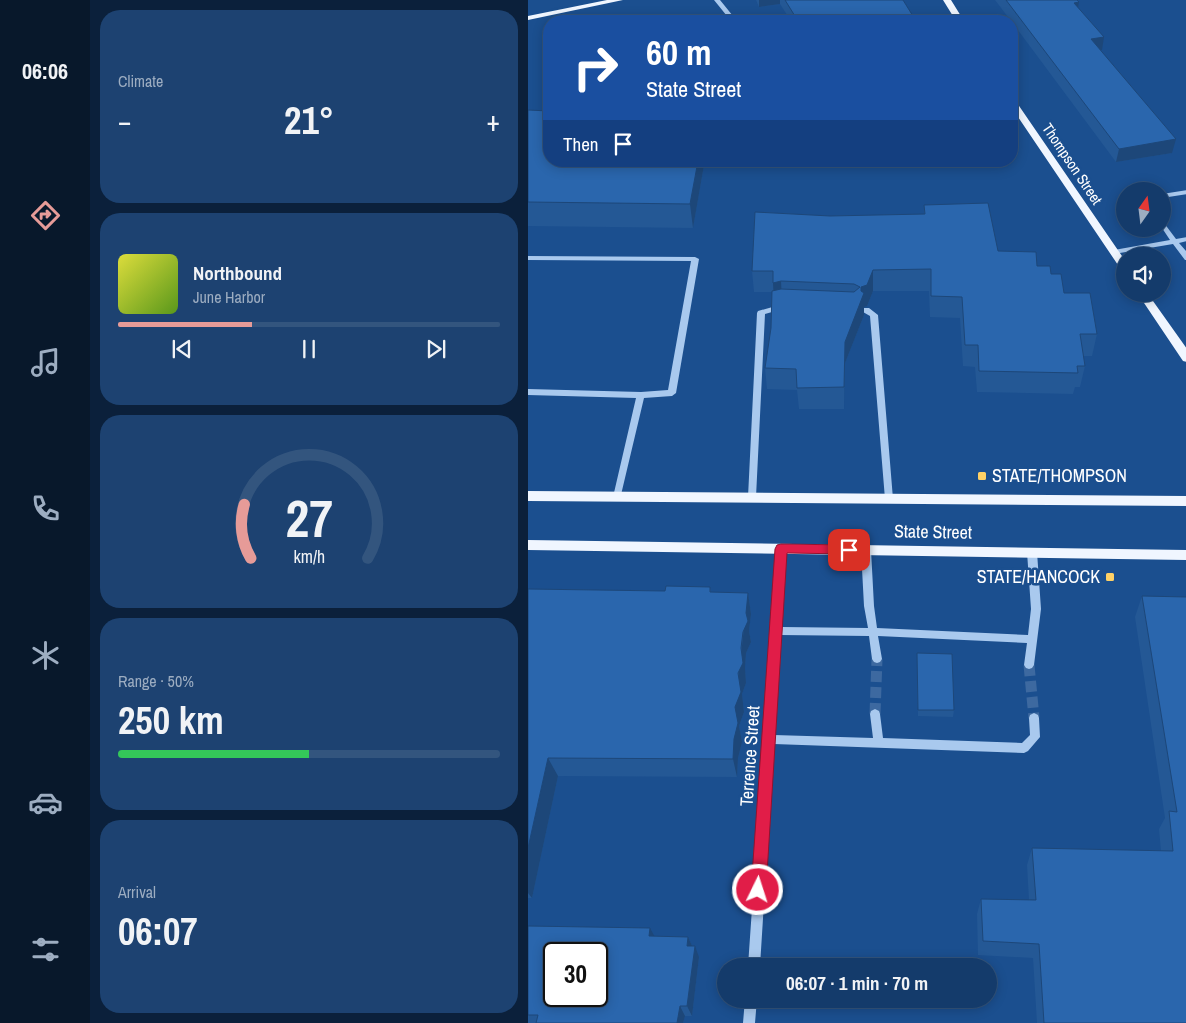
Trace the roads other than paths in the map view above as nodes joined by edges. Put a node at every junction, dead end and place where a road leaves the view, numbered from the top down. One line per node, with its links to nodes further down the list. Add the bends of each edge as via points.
1 (619, 0): 5 (main road)
2 (718, 0): 6 (street)
3 (947, 0): 7 (main road)
4 (543, 15): 8 (main road)
5 (543, 15)
6 (729, 15)
7 (956, 15)
8 (528, 18)
9 (1018, 111): 15 (main road, Thompson Street)
10 (1186, 192): 11 (street)
11 (1171, 194)
12 (1171, 236): 14 (street)
13 (1186, 239): 14 (street)
14 (1175, 241): 15 (street); 18 (street)
15 (1114, 252): 16 (main road, Thompson Street)
16 (1116, 255)
17 (528, 258): 24 (street, via 694,259 672,393)
18 (1186, 258)
19 (1149, 302): 22 (main road)
20 (791, 306): 27 (street, via 762,313)
21 (866, 310): 28 (street, via 874,314)
22 (1186, 358)
23 (528, 392): 24 (street)
24 (641, 395): 26 (street)
25 (528, 496): 26 (main road, State Street)
26 (617, 497): 27 (main road, State Street)
27 (752, 497): 28 (main road, State Street)
28 (889, 499): 29 (main road, State Street)
29 (1186, 500)
30 (528, 545): 31 (main road, State Street)
31 (781, 549): 32 (main road, State Street); 35 (street, Terrence Street)
32 (866, 550): 33 (main road, State Street); 36 (street)
33 (1032, 552): 34 (main road, State Street); 37 (street, via 1036,609)
34 (1186, 555)
35 (775, 631): 36 (street); 42 (street, Terrence Street)
36 (873, 632): 37 (street); 38 (street)
37 (1032, 639): 39 (street)
38 (877, 660)
39 (1029, 665)
40 (875, 714): 43 (street)
41 (1034, 718): 43 (street, via 1036,737 1024,748)
42 (768, 739): 43 (street); 44 (street, Terrence Street)
43 (879, 743)
44 (754, 958)
45 (751, 1008): 46 (street)
46 (750, 1023)

